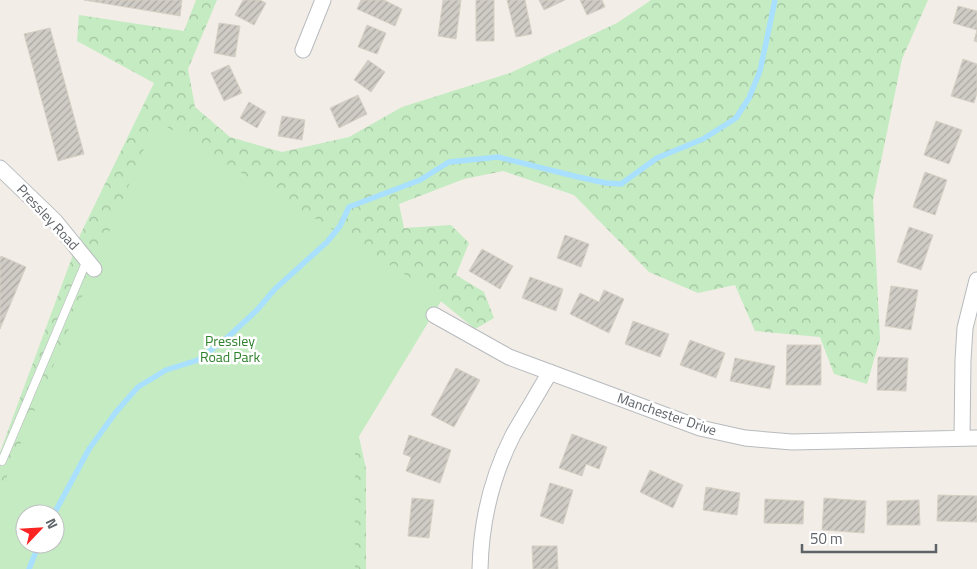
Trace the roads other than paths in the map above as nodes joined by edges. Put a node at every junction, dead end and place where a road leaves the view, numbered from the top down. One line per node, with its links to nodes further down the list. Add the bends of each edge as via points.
1 (323, 0): 2 (street)
2 (303, 50)
3 (0, 168): 4 (street, Pressley Road, via 55,221)
4 (90, 264): 9 (lane)
5 (977, 280): 8 (street, via 965,328 963,360)
6 (434, 315): 7 (street, Manchester Drive, via 509,357)
7 (550, 372): 8 (street, Manchester Drive, via 700,428 744,438 792,442); 10 (street, via 513,437 497,473 486,511)
8 (970, 438)
9 (2, 461)
10 (480, 569)

